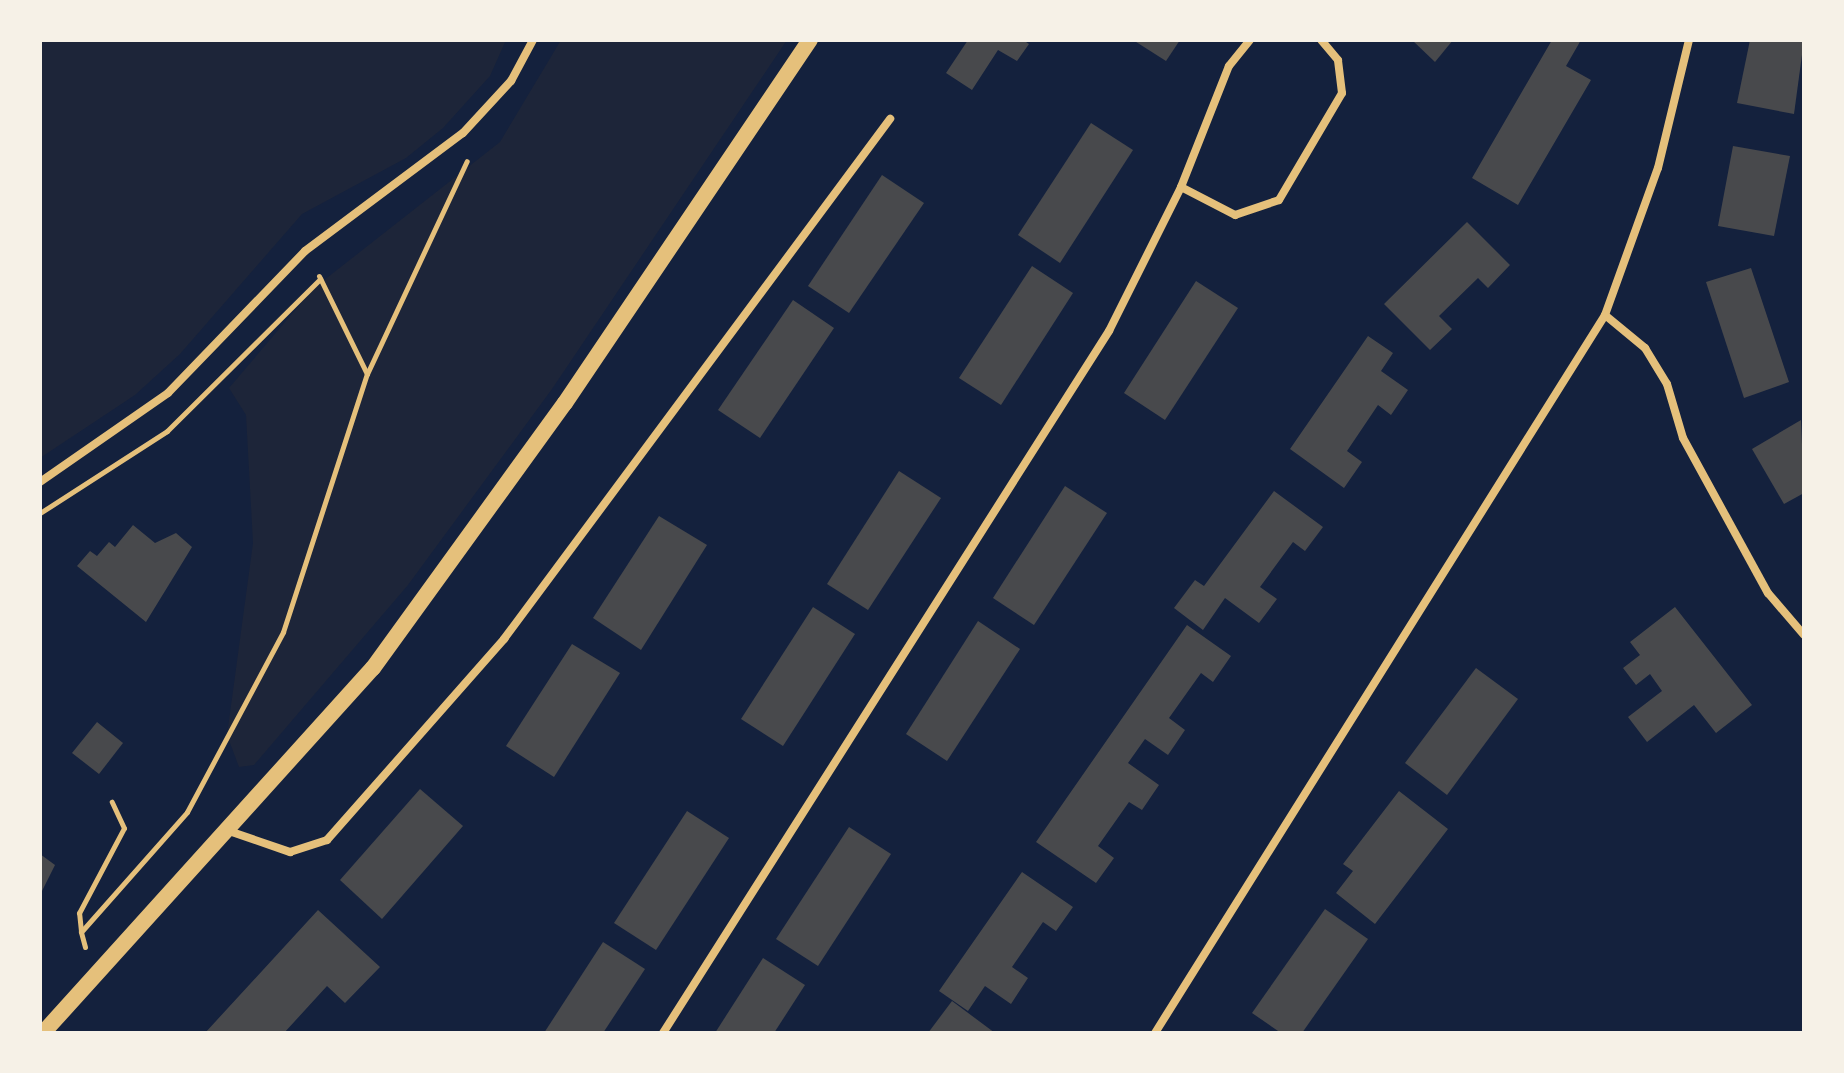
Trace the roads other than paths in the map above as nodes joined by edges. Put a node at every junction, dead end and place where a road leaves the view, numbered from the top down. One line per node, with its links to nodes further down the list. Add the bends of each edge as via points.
1 (533, 40): 9 (street, via 503,92 463,133 305,251 168,393)
2 (810, 40): 11 (main road, via 565,403 373,668)
3 (1250, 40): 7 (street, via 1229,66)
4 (1321, 40): 7 (street, via 1338,60 1342,93 1279,200 1235,215)
5 (1689, 40): 8 (street, via 1658,168)
6 (890, 119): 11 (street, via 504,639 327,840 290,852)
7 (1181, 187): 13 (street, via 1109,331)
8 (1605, 315): 10 (street, via 1645,348 1683,438 1761,581); 14 (street)
9 (40, 482)
10 (1804, 635)
11 (223, 829): 12 (main road)
12 (43, 1033)
13 (663, 1033)
14 (1155, 1033)

